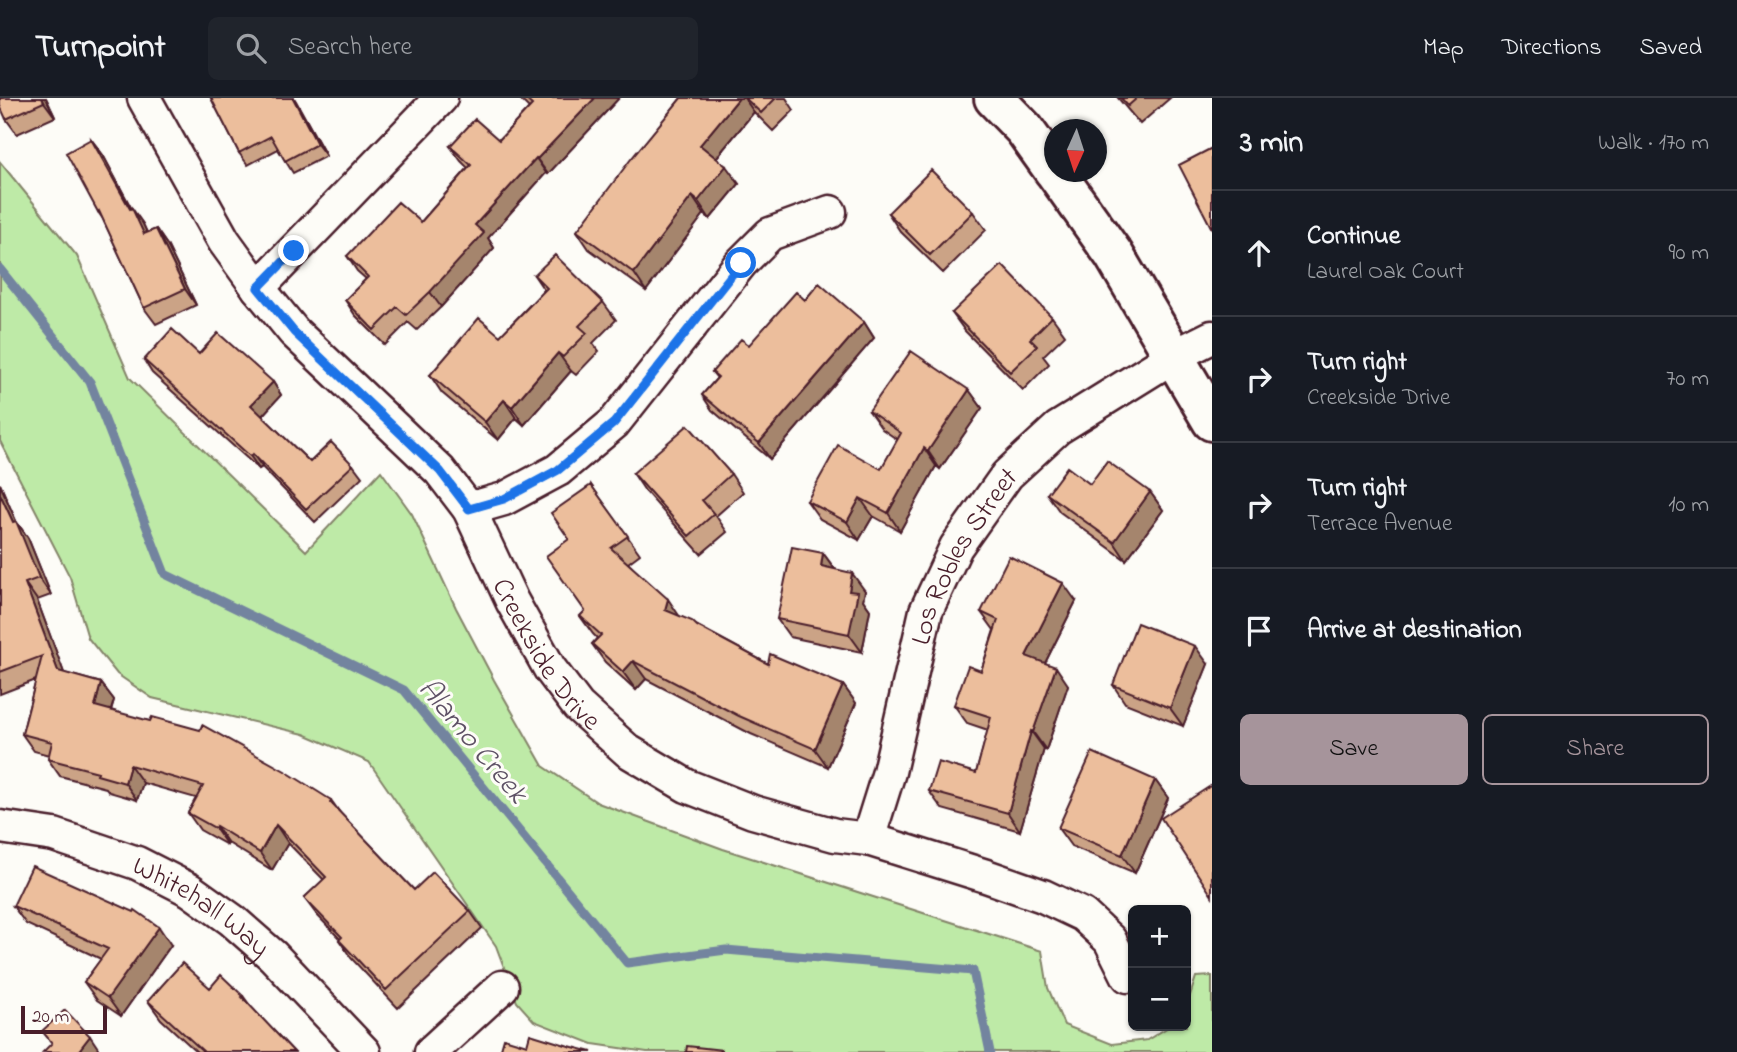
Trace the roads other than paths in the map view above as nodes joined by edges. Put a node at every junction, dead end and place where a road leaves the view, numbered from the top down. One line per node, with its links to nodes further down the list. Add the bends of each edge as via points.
1 (144, 98): 7 (street, Creekside Drive, via 224,241)
2 (441, 98): 7 (street)
3 (994, 98): 4 (street)
4 (1044, 156)
5 (1063, 182): 9 (street, via 1114,255)
6 (830, 212): 11 (street, via 770,234 741,263 614,423 558,470 504,499)
7 (258, 288): 11 (street, Creekside Drive, via 294,332 440,471)
8 (1212, 337): 9 (street, Los Robles Street)
9 (1174, 356): 10 (street); 13 (street, Los Robles Street, via 1058,428 1007,475 956,547 926,611 889,772)
10 (1212, 421)
11 (469, 509): 13 (street, Creekside Drive, via 512,601 551,669 578,706 628,751 687,786 753,812 835,835)
12 (0, 827): 16 (street, Whitehall Way, via 54,835 137,863 190,890 273,956)
13 (868, 839): 14 (street, Creekside Drive, via 1043,896 1083,915 1110,940)
14 (1128, 975)
15 (502, 988): 17 (street)
16 (364, 1052)
17 (431, 1052)

